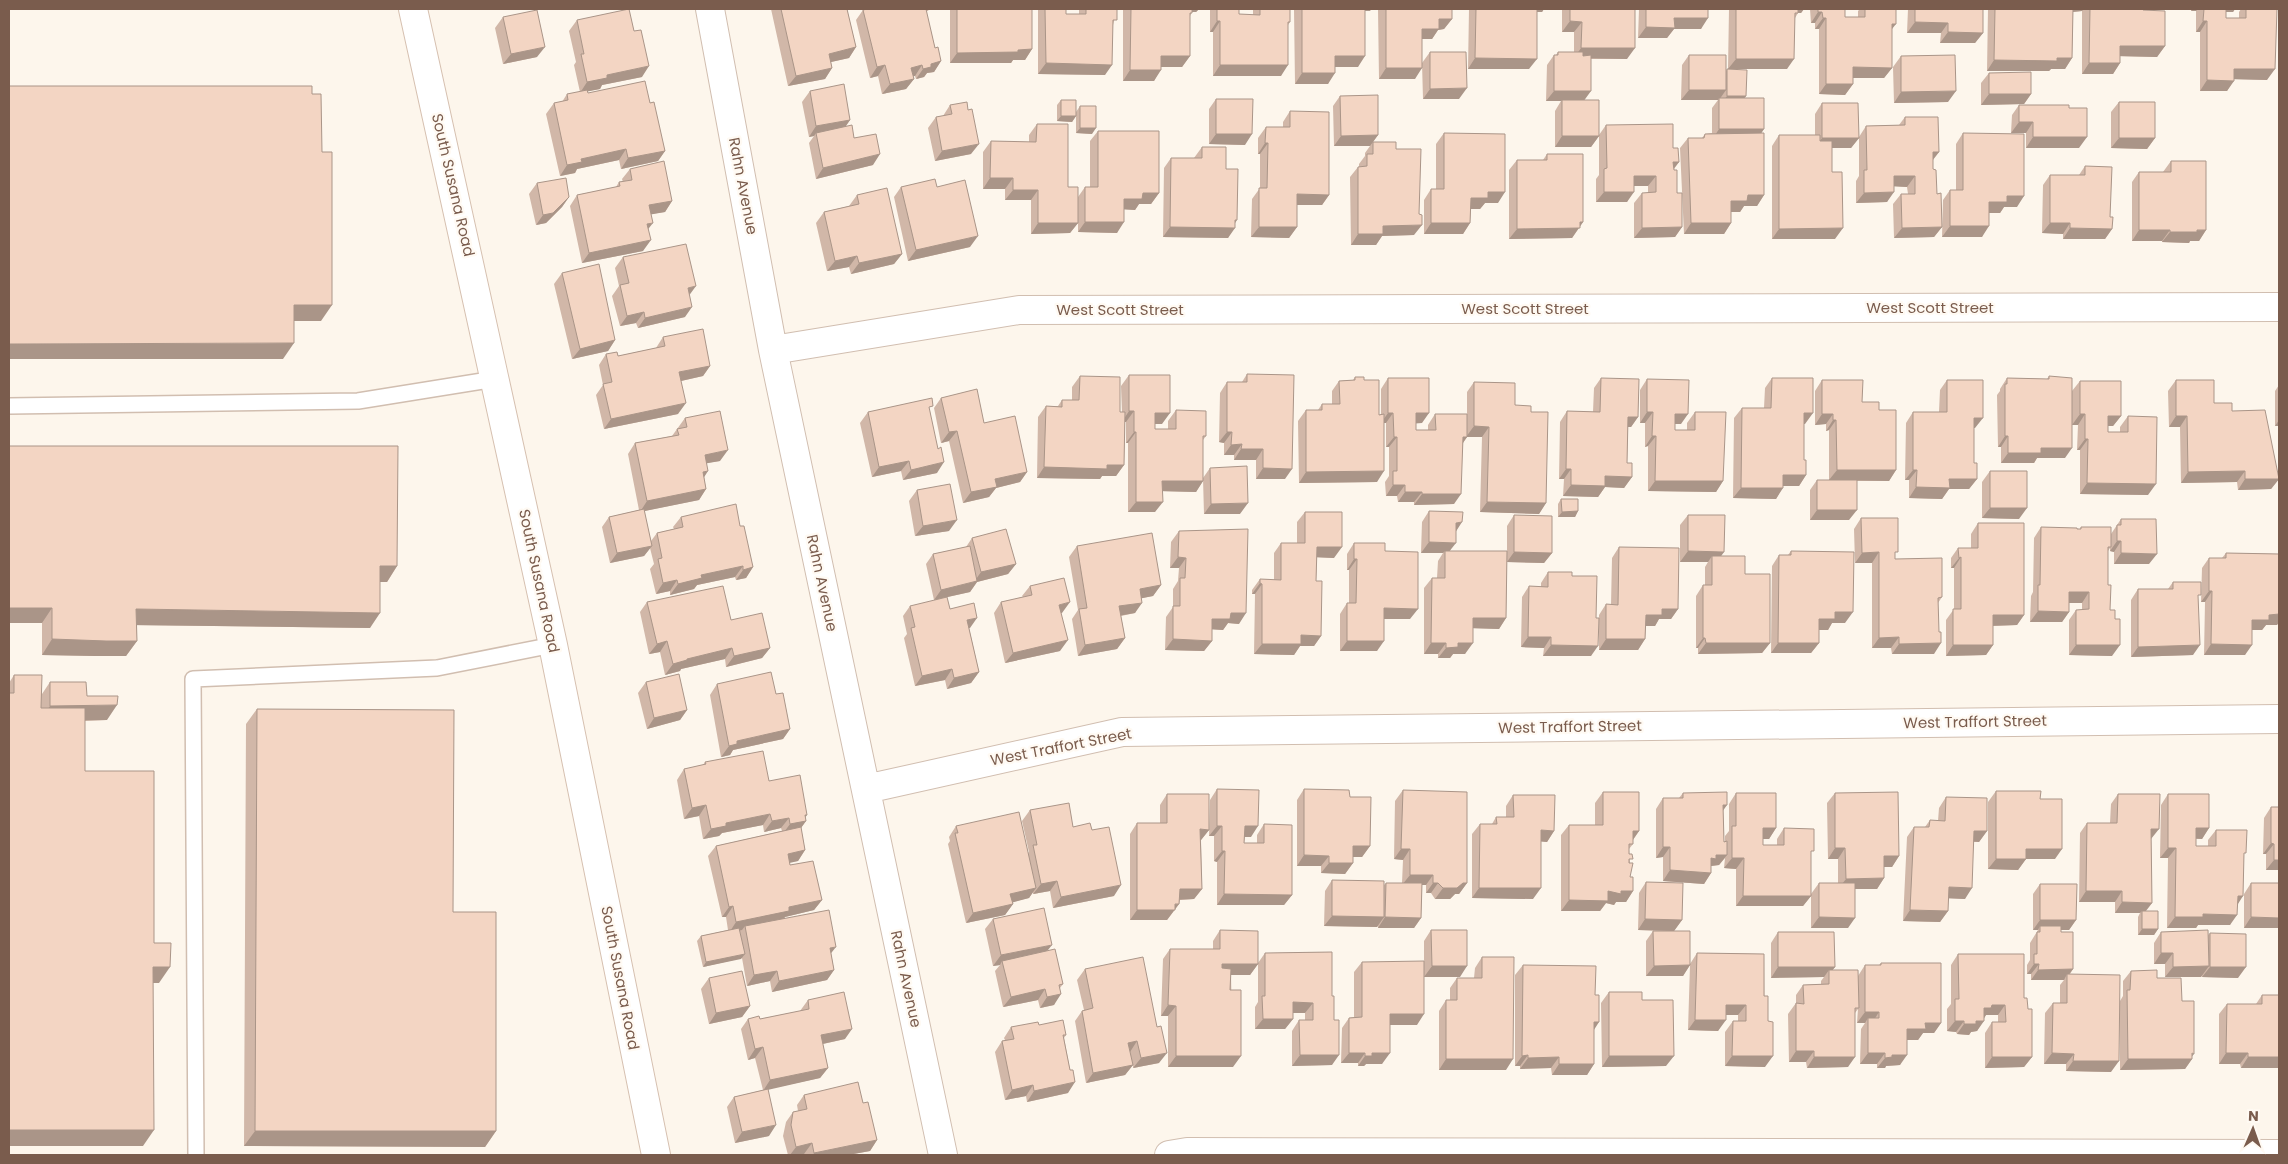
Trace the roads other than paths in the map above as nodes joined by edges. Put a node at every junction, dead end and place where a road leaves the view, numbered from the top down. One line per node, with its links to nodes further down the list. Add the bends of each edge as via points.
1 (413, 9): 5 (street, South Susana Road)
2 (710, 9): 4 (street, Rahn Avenue)
3 (2279, 307): 4 (street, West Scott Street, via 1019,310)
4 (773, 350): 9 (street, Rahn Avenue)
5 (495, 378): 6 (lane, via 358,400); 7 (street, South Susana Road)
6 (9, 406)
7 (553, 644): 11 (lane, via 437,668 193,679); 12 (street, South Susana Road)
8 (2279, 719): 9 (street, West Traffort Street, via 1122,732)
9 (866, 789): 13 (street, Rahn Avenue)
10 (2279, 1154): 14 (street, via 1188,1152)
11 (196, 1155)
12 (656, 1155)
13 (943, 1155)
14 (1169, 1155)

